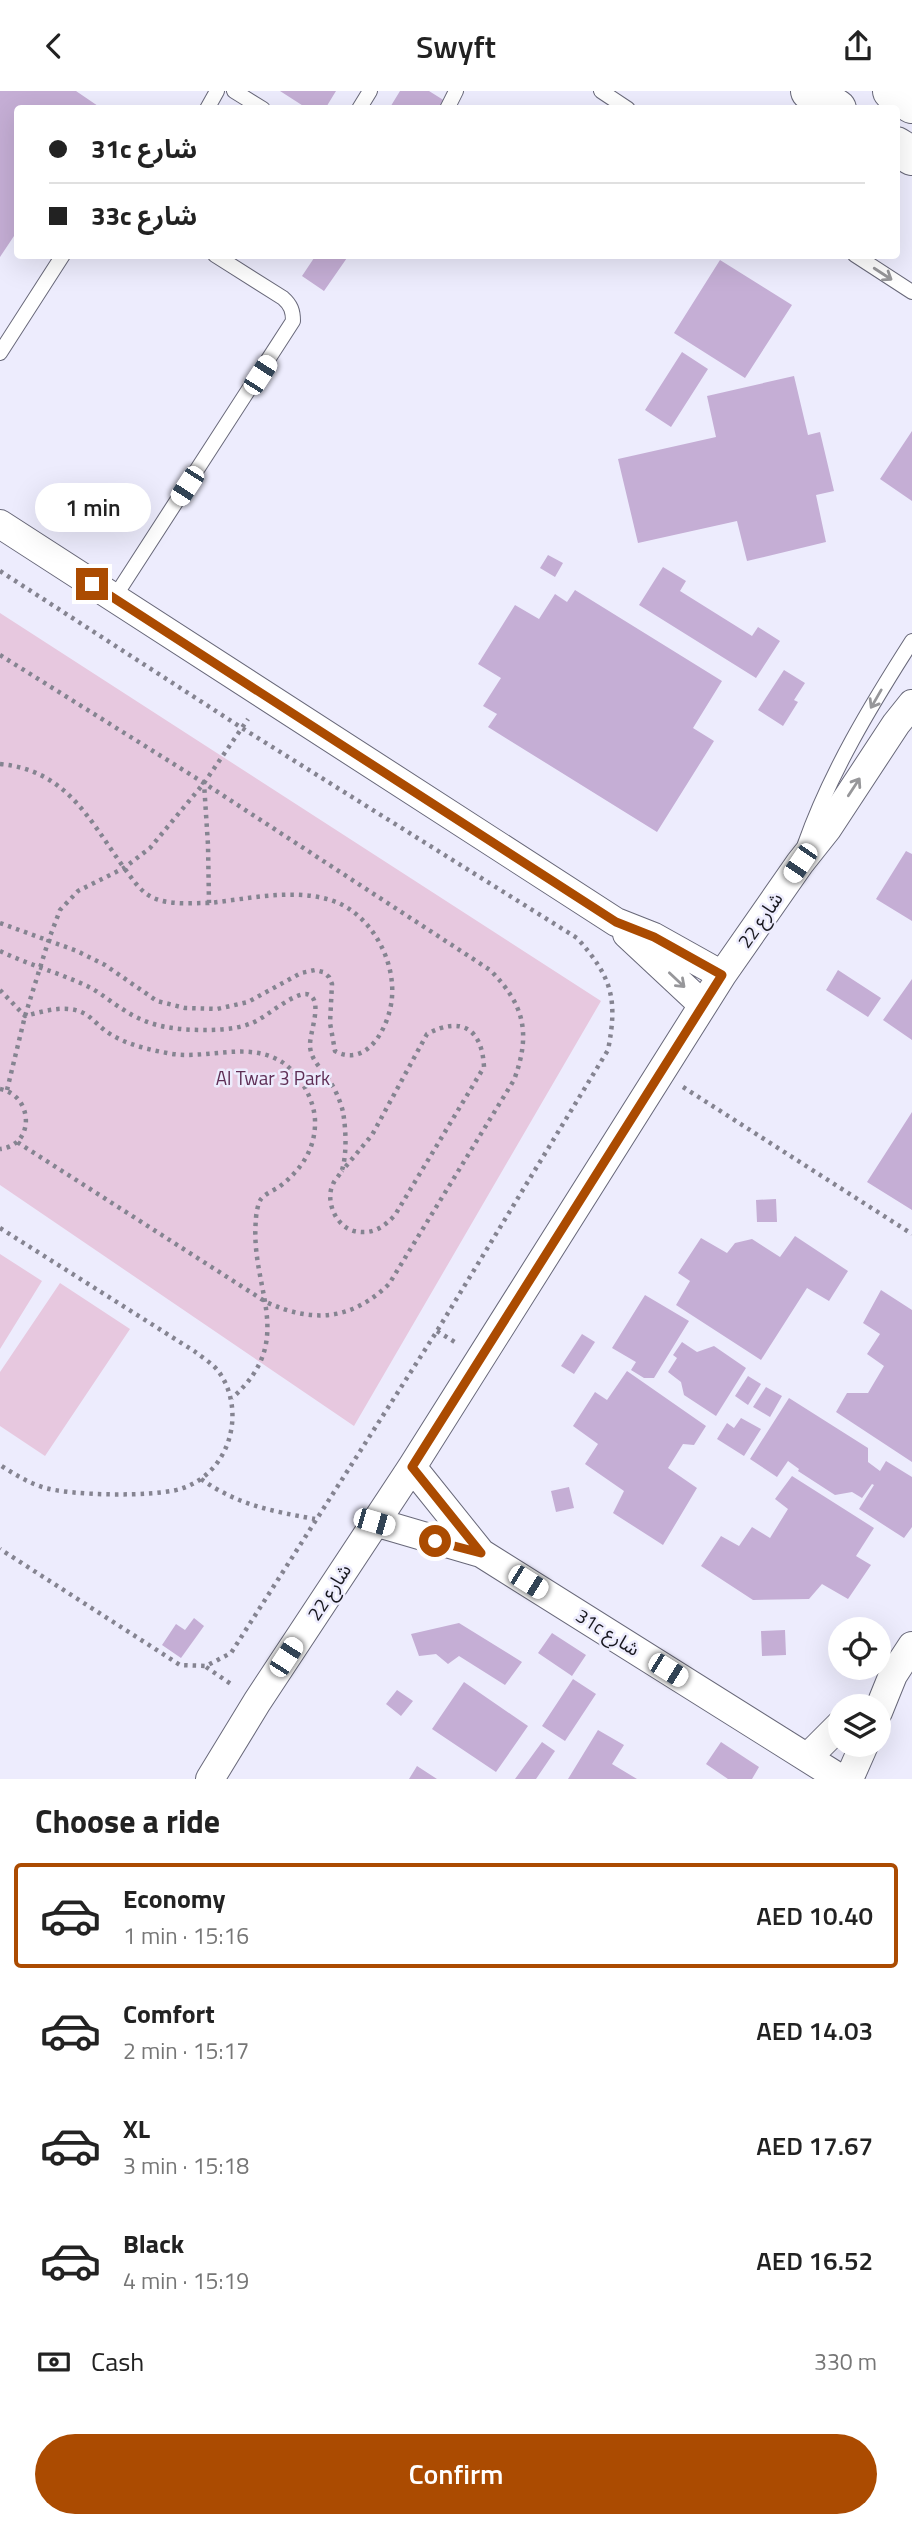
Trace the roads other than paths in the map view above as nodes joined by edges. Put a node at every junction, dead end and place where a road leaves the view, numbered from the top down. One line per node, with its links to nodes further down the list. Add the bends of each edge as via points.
1 (234, 91): 6 (lane)
2 (601, 91): 7 (lane)
3 (810, 91): 8 (main road)
4 (892, 91): 5 (main road)
5 (912, 104)
6 (257, 105)
7 (622, 105)
8 (831, 105)
9 (60, 259): 13 (lane)
10 (221, 259): 15 (lane, via 290,304 293,321)
11 (861, 259): 12 (lane, one-way to 12)
12 (912, 292)
13 (0, 353)
14 (0, 524): 15 (street)
15 (114, 598): 19 (street)
16 (912, 641): 18 (lane, one-way to 18, via 825,796)
17 (912, 704): 18 (street, شارع 22, one-way to 17)
18 (800, 863): 20 (street, شارع 22)
19 (616, 922): 20 (street, via 654,937); 21 (street, one-way to 21)
20 (722, 975): 21 (street, شارع 22)
21 (703, 1005): 22 (street, شارع 22)
22 (412, 1467): 23 (street, شارع 22); 24 (street, 31c شارع)
23 (374, 1522): 24 (street, 31c شارع); 32 (street, شارع 22)
24 (481, 1553): 30 (street, 31c شارع)
25 (912, 1646): 26 (street)
26 (893, 1675): 27 (street); 28 (street)
27 (873, 1694)
28 (885, 1694)
29 (828, 1737): 30 (street)
30 (807, 1757): 33 (street, 31c شارع)
31 (859, 1757): 34 (street)
32 (209, 1779)
33 (841, 1779)
34 (849, 1779)

